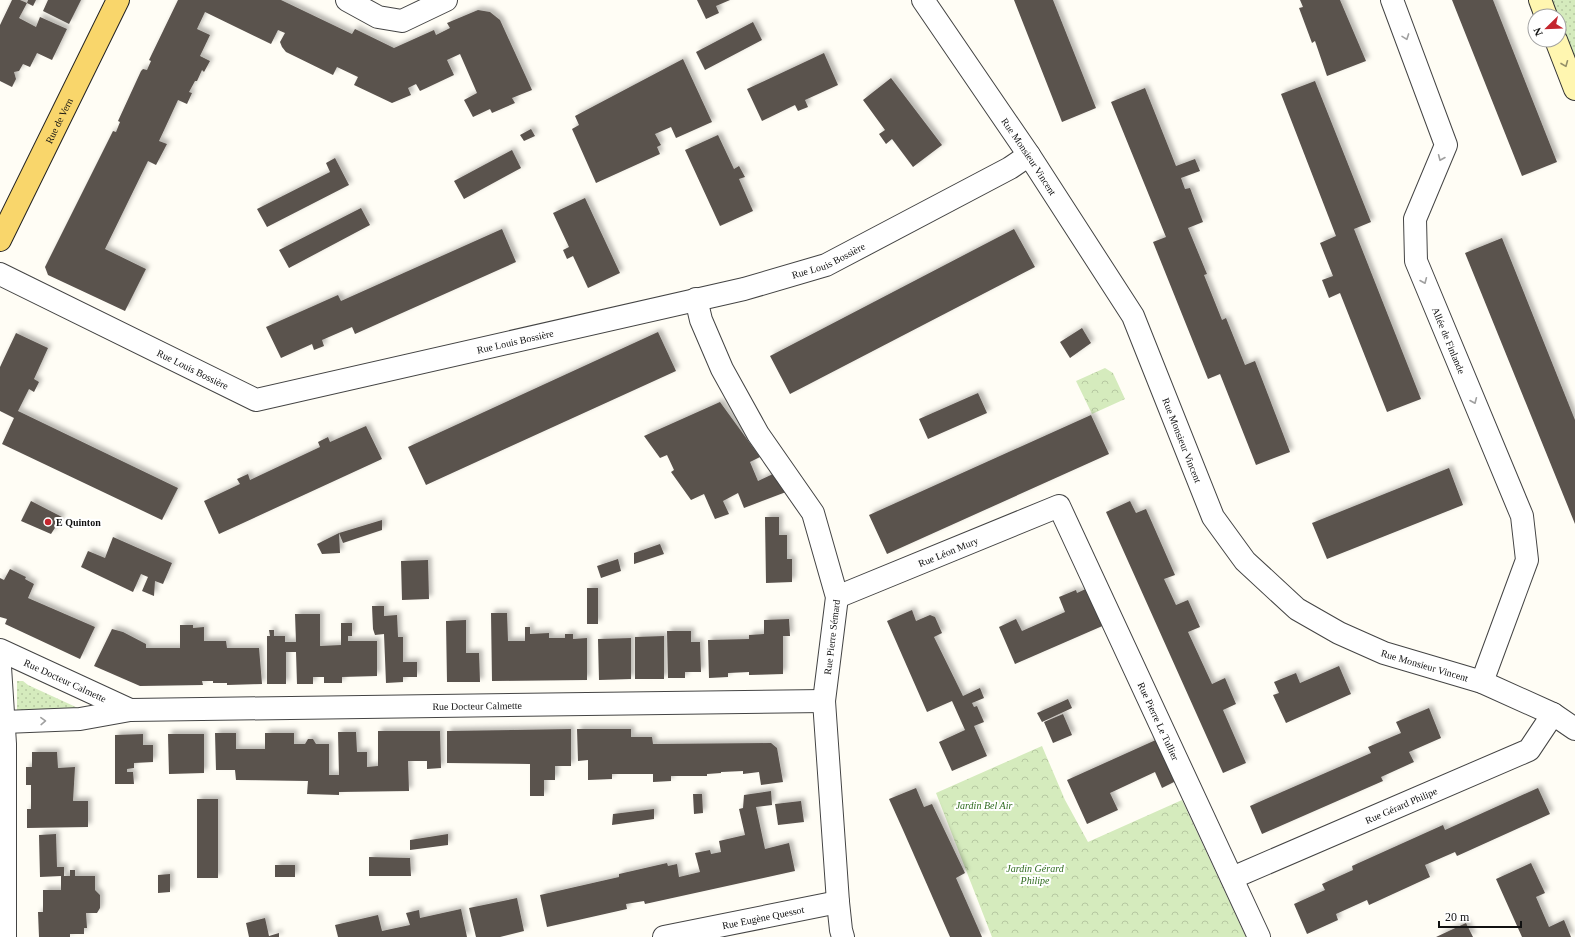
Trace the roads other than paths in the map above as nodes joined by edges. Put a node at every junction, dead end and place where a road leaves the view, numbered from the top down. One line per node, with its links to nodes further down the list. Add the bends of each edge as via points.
1 (118, 0): 9 (main road, Rue de Vern)
2 (347, 0): 3 (street, via 378,17 402,21)
3 (446, 0)
4 (923, 0): 8 (street, Rue Monsieur Vincent)
5 (1392, 0): 16 (street, Allée de Finlande, one-way to 16, via 1446,145 1415,219 1416,261 1522,516 1527,560)
6 (1559, 48): 7 (main road, one-way to 7)
7 (1575, 89)
8 (1029, 155): 11 (street, Rue Louis Bossière, via 1010,168 826,265 744,289); 16 (street, Rue Monsieur Vincent, via 1133,316 1214,517 1245,561 1297,609 1339,633 1384,653)
9 (0, 240)
10 (0, 274): 11 (street, Rue Louis Bossière, via 256,400)
11 (696, 299): 13 (street, Rue Pierre Sémard, via 701,320 726,376 758,434 813,513)
12 (1059, 506): 13 (street, Rue Léon Mury); 22 (street, Rue Pierre Le Tullier)
13 (837, 597): 17 (street, Rue Pierre Sémard)
14 (0, 650): 18 (street, Rue Docteur Calmette)
15 (0, 667): 20 (street)
16 (1482, 682): 19 (street, Rue Monsieur Vincent)
17 (824, 701): 18 (street, Rue Docteur Calmette); 23 (street, Rue Pierre Sémard)
18 (130, 710): 20 (street, Rue Docteur Calmette, one-way to 18, via 80,719)
19 (1553, 714): 21 (street, Rue Monsieur Vincent); 22 (street, Rue Gérard Philipe, via 1530,750)
20 (4, 722): 24 (street)
21 (1575, 729)
22 (1232, 878): 27 (street, Rue Pierre Le Tullier)
23 (838, 902): 25 (street, Rue Eugène Quessot); 26 (street, Rue Pierre Sémard)
24 (5, 937)
25 (664, 937)
26 (843, 937)
27 (1259, 937)

